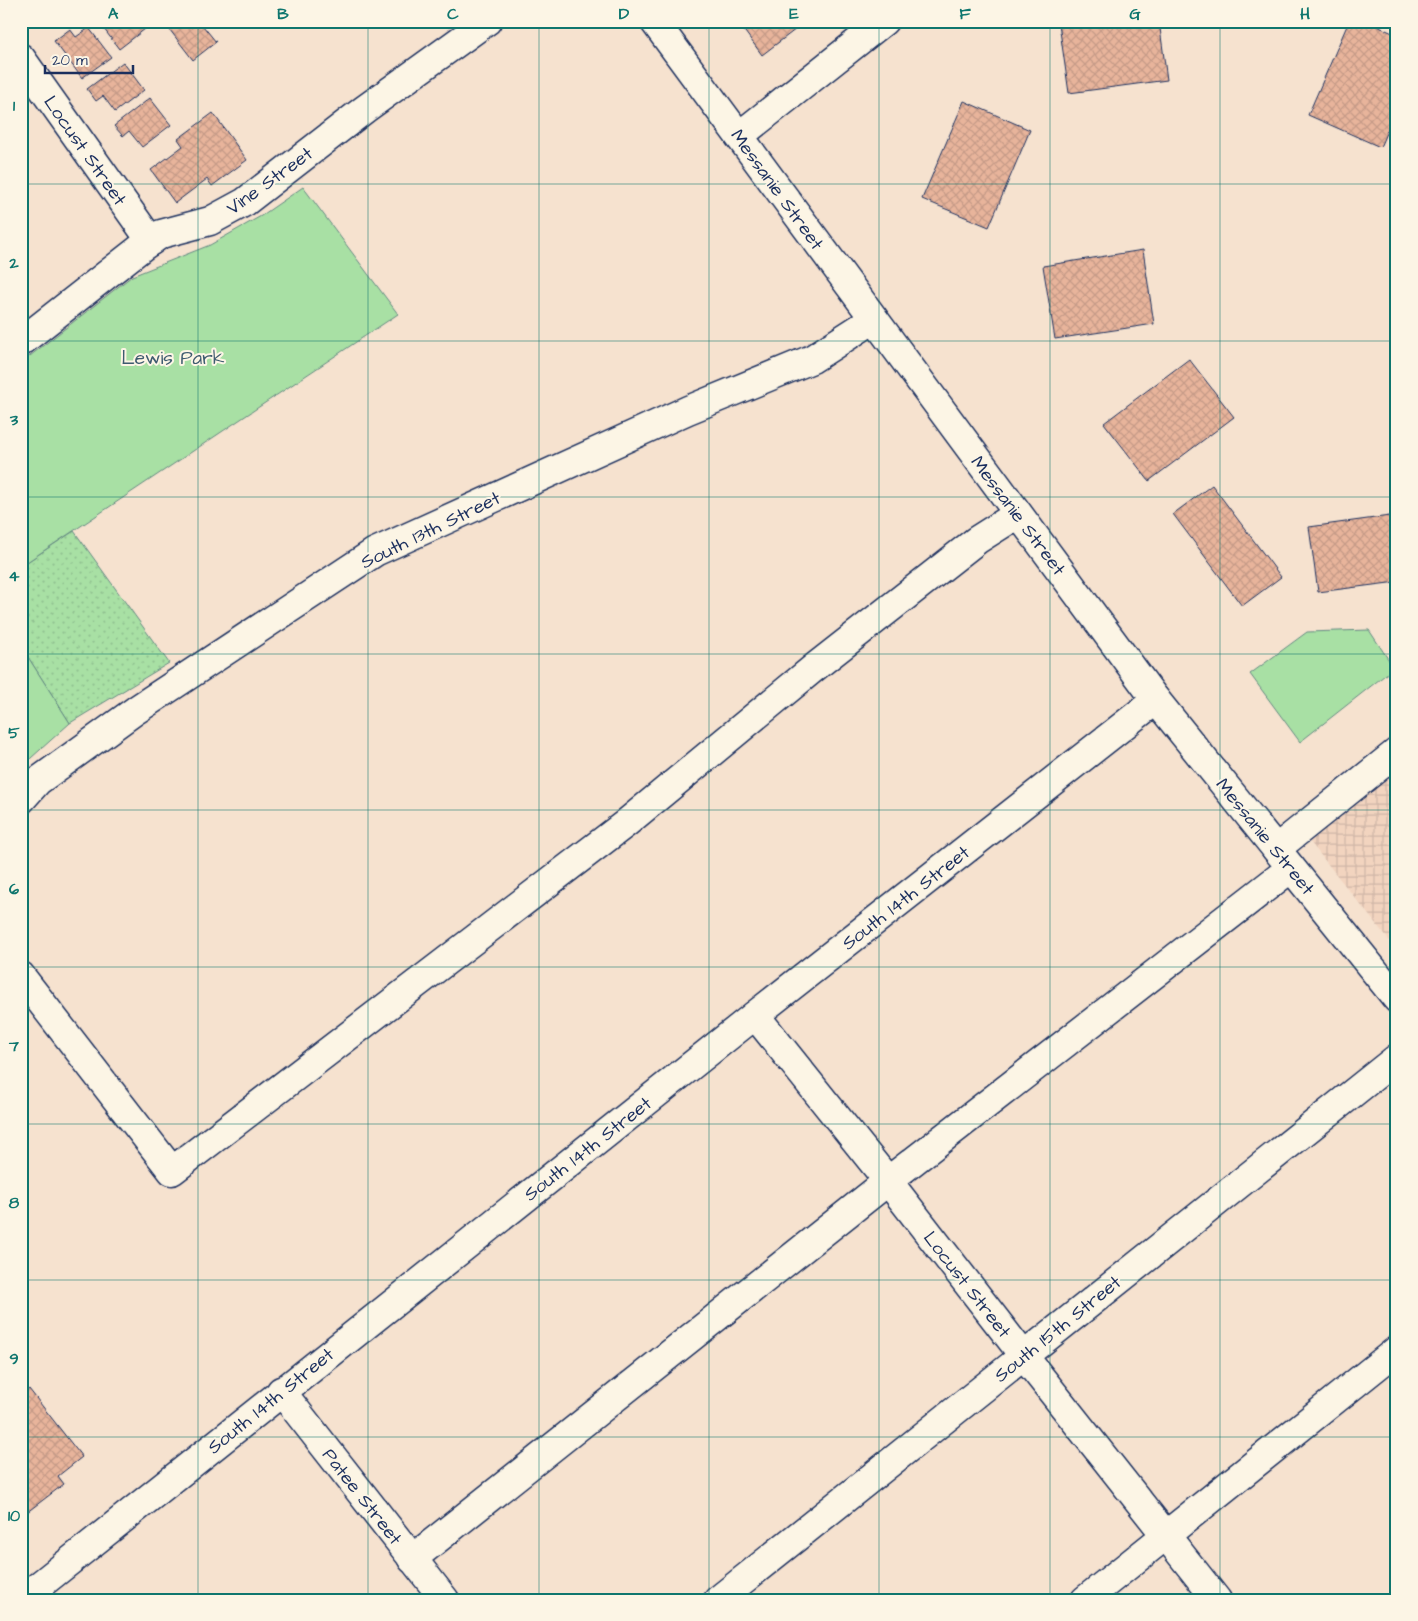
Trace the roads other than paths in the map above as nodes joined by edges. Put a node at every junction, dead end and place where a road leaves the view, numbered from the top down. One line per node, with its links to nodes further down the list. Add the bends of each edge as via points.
1 (487, 21): 6 (street, Vine Street, via 365,109 245,202 210,221 161,234)
2 (654, 21): 5 (street, Messanie Street)
3 (884, 21): 5 (street)
4 (21, 58): 6 (street, Locust Street)
5 (739, 136): 7 (street, Messanie Street)
6 (151, 241): 8 (street, Vine Street)
7 (874, 319): 9 (street, Messanie Street); 12 (street, South 13th Street, via 812,359 688,410 375,552 136,710 38,781)
8 (21, 342)
9 (1018, 514): 10 (street, Messanie Street); 14 (street, via 977,540 815,667 626,824 172,1171)
10 (1156, 700): 13 (street, Messanie Street); 16 (street, South 14th Street)
11 (1397, 752): 13 (street)
12 (21, 800)
13 (1284, 859): 15 (street, Messanie Street); 18 (street)
14 (21, 976)
15 (1397, 999)
16 (755, 1015): 18 (street, Locust Street); 21 (street, South 14th Street)
17 (1397, 1058): 20 (street, South 15th Street)
18 (888, 1181): 20 (street, Locust Street); 23 (street)
19 (1397, 1350): 22 (street)
20 (1023, 1355): 22 (street, Locust Street); 26 (street, South 15th Street)
21 (281, 1391): 23 (street, Patee Street); 24 (street, South 14th Street)
22 (1165, 1536): 27 (street); 28 (street, Locust Street)
23 (412, 1559): 25 (street, Patee Street)
24 (21, 1600)
25 (445, 1600)
26 (718, 1600)
27 (1085, 1600)
28 (1217, 1600)

